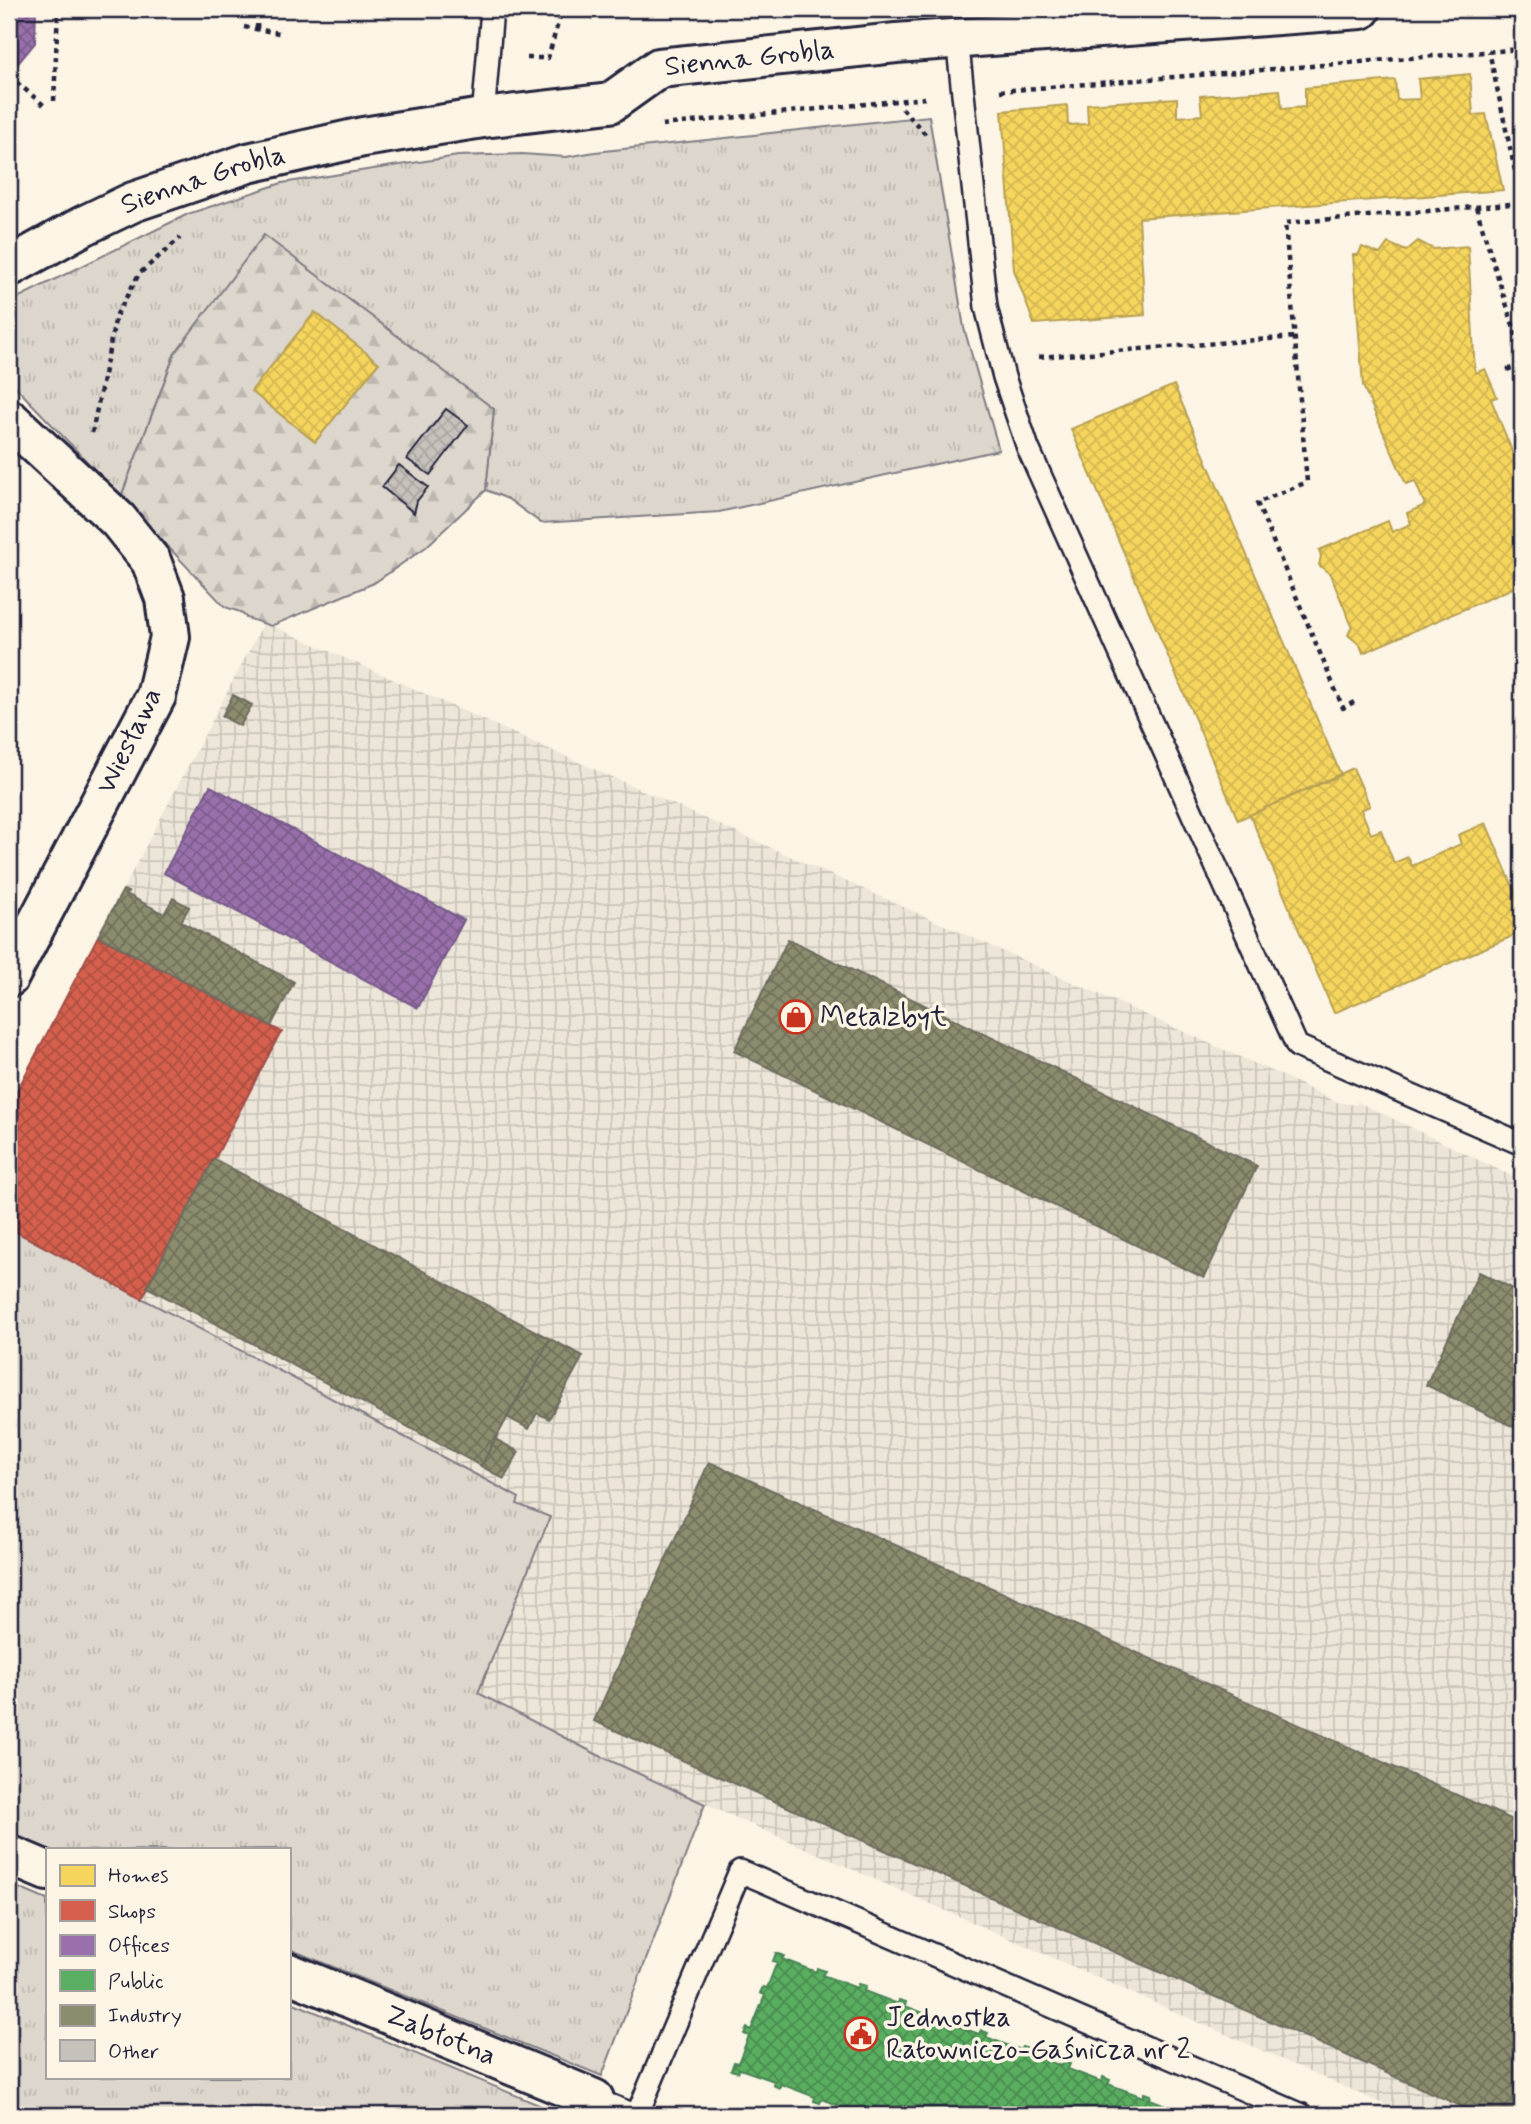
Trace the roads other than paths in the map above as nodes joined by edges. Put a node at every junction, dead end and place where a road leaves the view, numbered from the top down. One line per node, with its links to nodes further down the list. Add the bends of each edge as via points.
1 (492, 9): 4 (lane)
2 (1361, 9): 3 (street, Sienna Grobla)
3 (957, 38): 4 (street, Sienna Grobla, via 659,68 610,103); 8 (lane, via 986,307 1028,448 1297,1046)
4 (483, 118): 5 (street, Sienna Grobla, via 363,137 248,163 134,202)
5 (9, 267)
6 (9, 419): 7 (street, Wiesława, via 118,520 151,561 165,598 170,638 156,696)
7 (9, 977)
8 (1522, 1144)
9 (9, 1855): 10 (street)
10 (46, 1871)
11 (290, 1973): 12 (street, Zabłotna)
12 (594, 2099): 13 (lane)
13 (636, 2115): 14 (lane, via 740,1871)
14 (1302, 2115)

